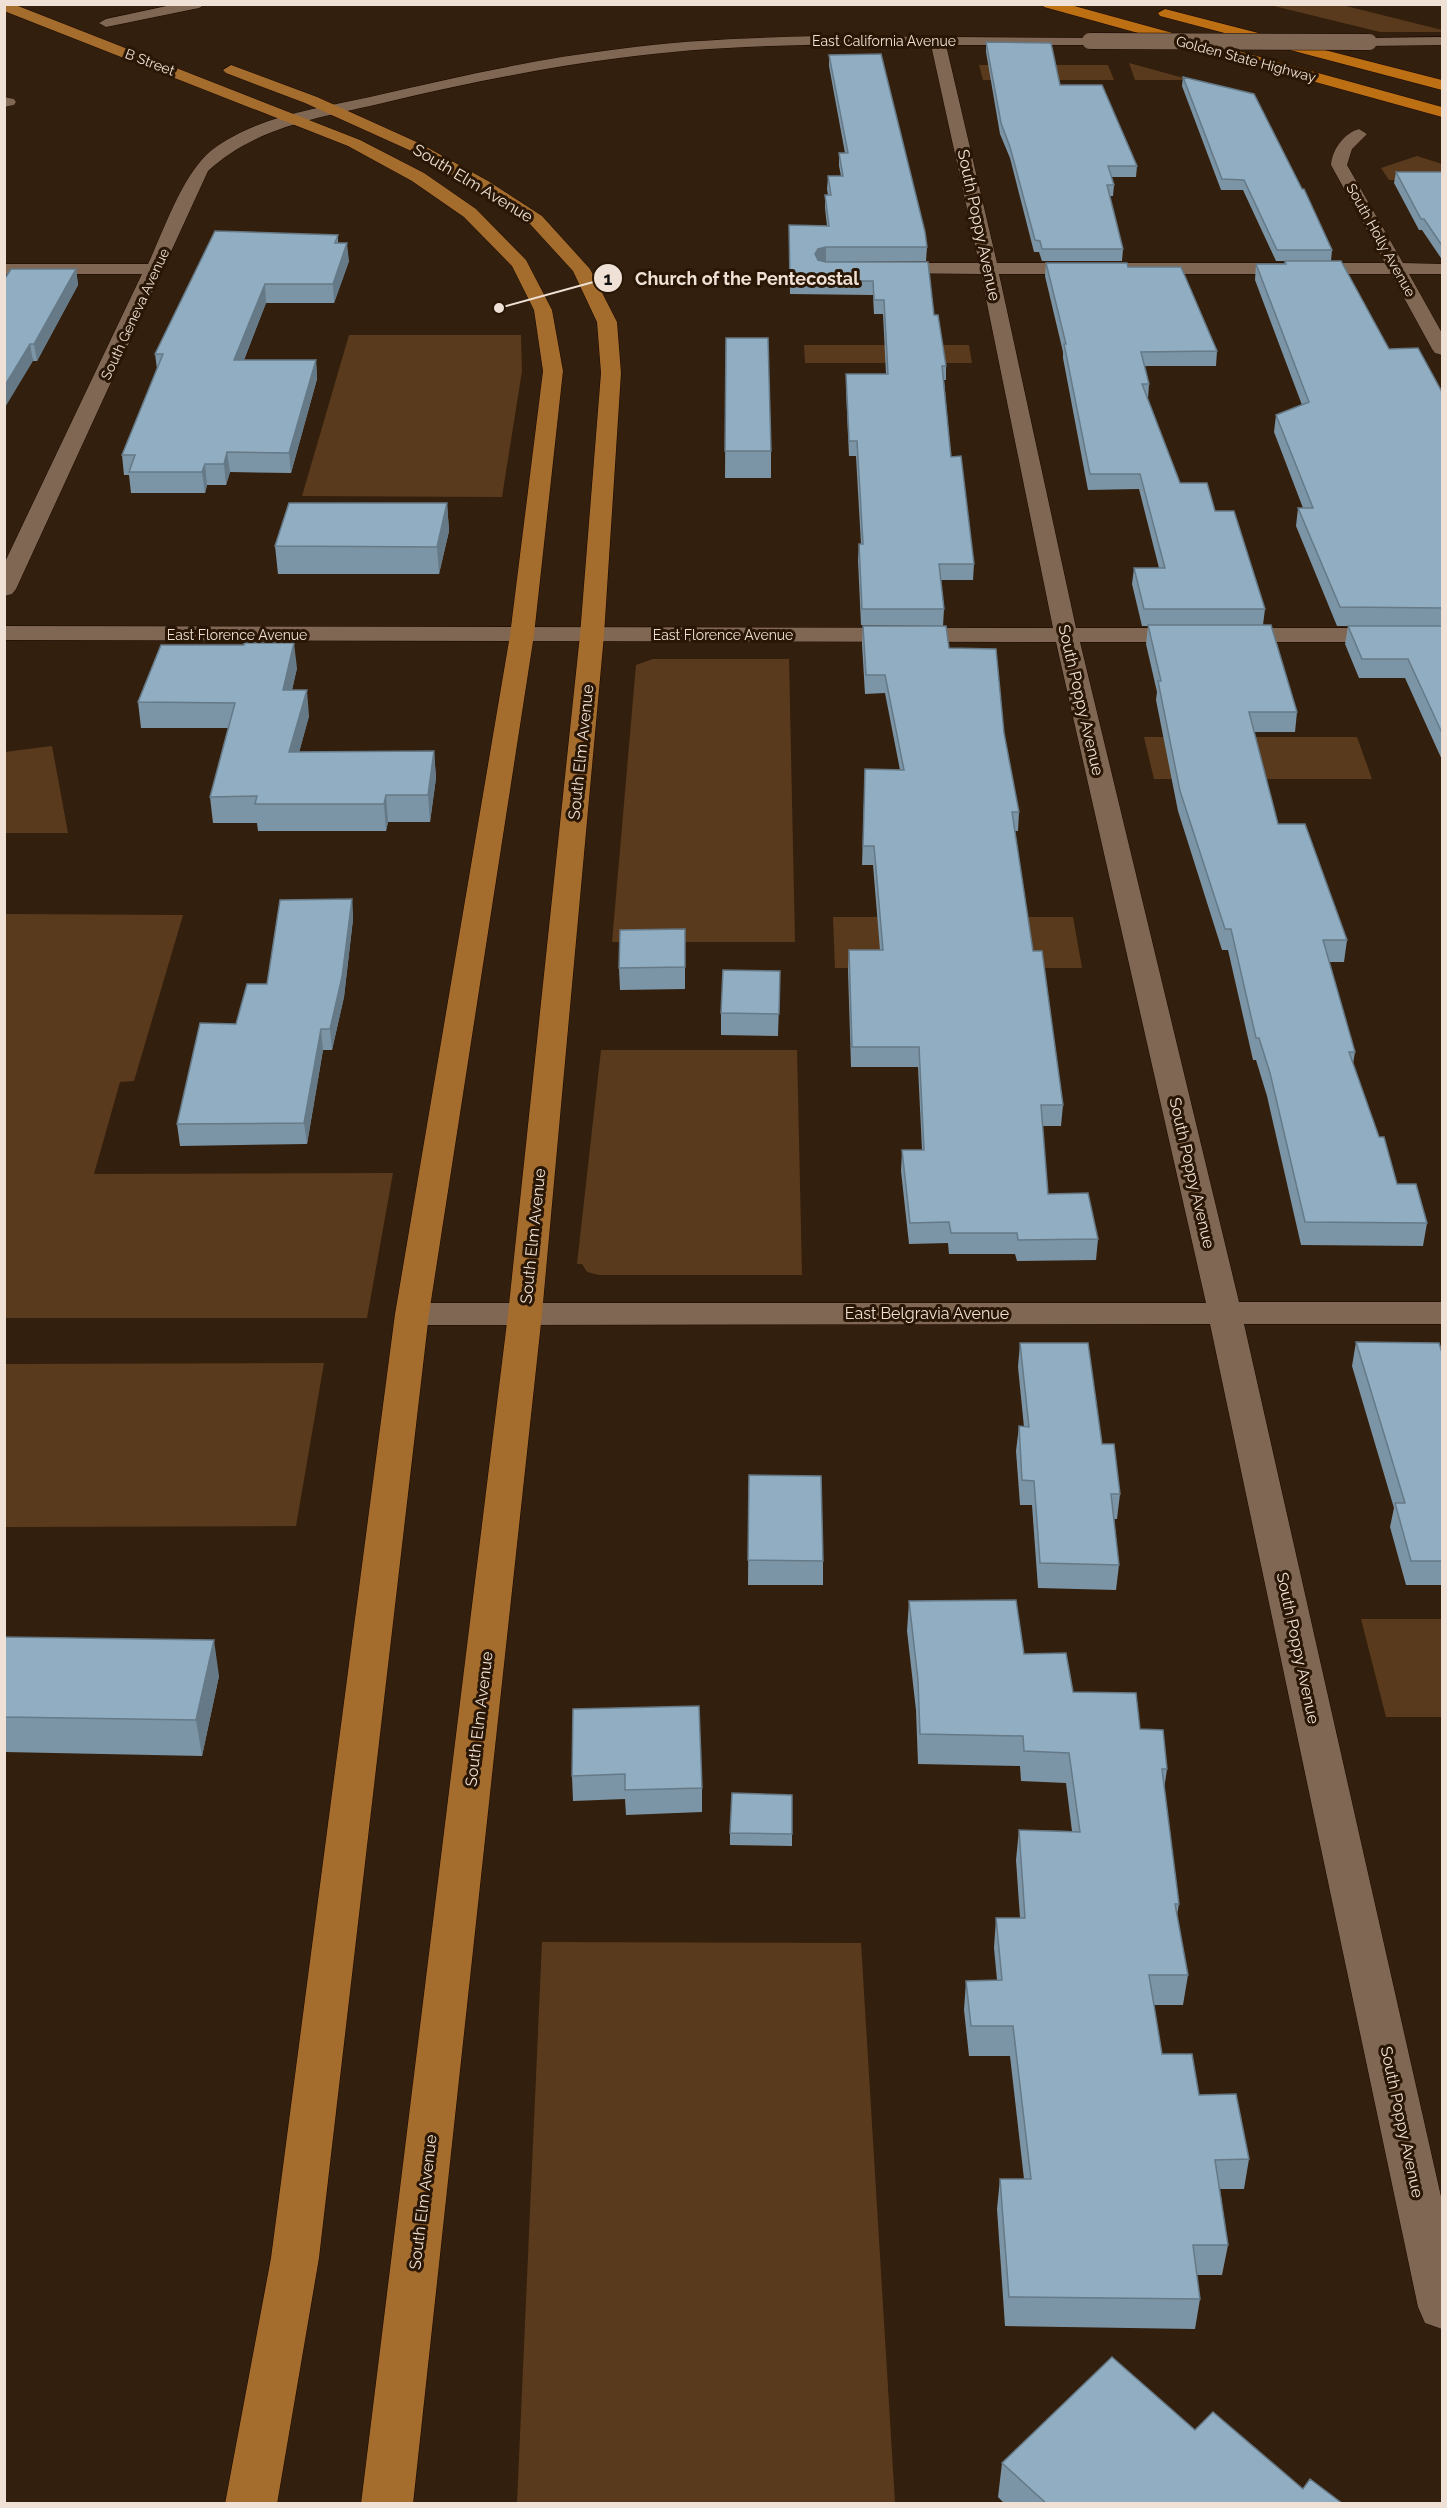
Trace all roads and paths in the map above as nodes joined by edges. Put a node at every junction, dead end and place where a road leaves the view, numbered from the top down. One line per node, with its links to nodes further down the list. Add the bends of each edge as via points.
1 (28, 4): 6 (main road, B Street, via 68,20)
2 (199, 4): 6 (street)
3 (1051, 5): 13 (highway, Golden State Highway)
4 (4, 6): 14 (main road, B Street)
5 (1155, 10): 11 (highway, Golden State Highway)
6 (101, 22): 7 (main road, B Street)
7 (128, 32)
8 (938, 41): 9 (street, East California Avenue, bridge); 12 (street, East California Avenue, via 766,42 606,55 480,76); 17 (street, South Poppy Avenue)
9 (1443, 41)
10 (215, 63): 12 (main road)
11 (1443, 85)
12 (331, 111): 14 (street, South Geneva Avenue); 26 (main road, South Elm Avenue, via 415,147 482,185 536,220 581,269 607,322 611,373)
13 (1440, 112)
14 (296, 119): 19 (street, South Geneva Avenue, via 253,134 213,157 201,170); 25 (main road, South Elm Avenue, via 354,143 418,177 467,211 520,264 543,310 553,371)
15 (1359, 134): 20 (street, South Holly Avenue, via 1342,151 1339,165)
16 (873, 268): 17 (street)
17 (989, 268): 20 (street); 27 (street, South Poppy Avenue)
18 (4, 269): 19 (street)
19 (155, 269): 23 (street, South Geneva Avenue)
20 (1398, 269): 21 (street); 22 (street, South Holly Avenue)
21 (1443, 269)
22 (1443, 349)
23 (4, 589)
24 (4, 633): 25 (street, East Florence Avenue)
25 (522, 635): 26 (street, East Florence Avenue); 31 (main road, South Elm Avenue)
26 (592, 635): 27 (street, East Florence Avenue); 32 (main road, South Elm Avenue)
27 (1066, 635): 28 (street, East Florence Avenue); 29 (street, South Poppy Avenue)
28 (1443, 635)
29 (1225, 1313): 30 (street, East Belgravia Avenue); 32 (street, East Belgravia Avenue); 33 (street, South Poppy Avenue)
30 (1443, 1313)
31 (412, 1314): 32 (street, East Belgravia Avenue); 34 (main road, South Elm Avenue, via 296,2258)
32 (525, 1314): 35 (main road, South Elm Avenue)
33 (1443, 2307)
34 (251, 2504)
35 (387, 2504)

